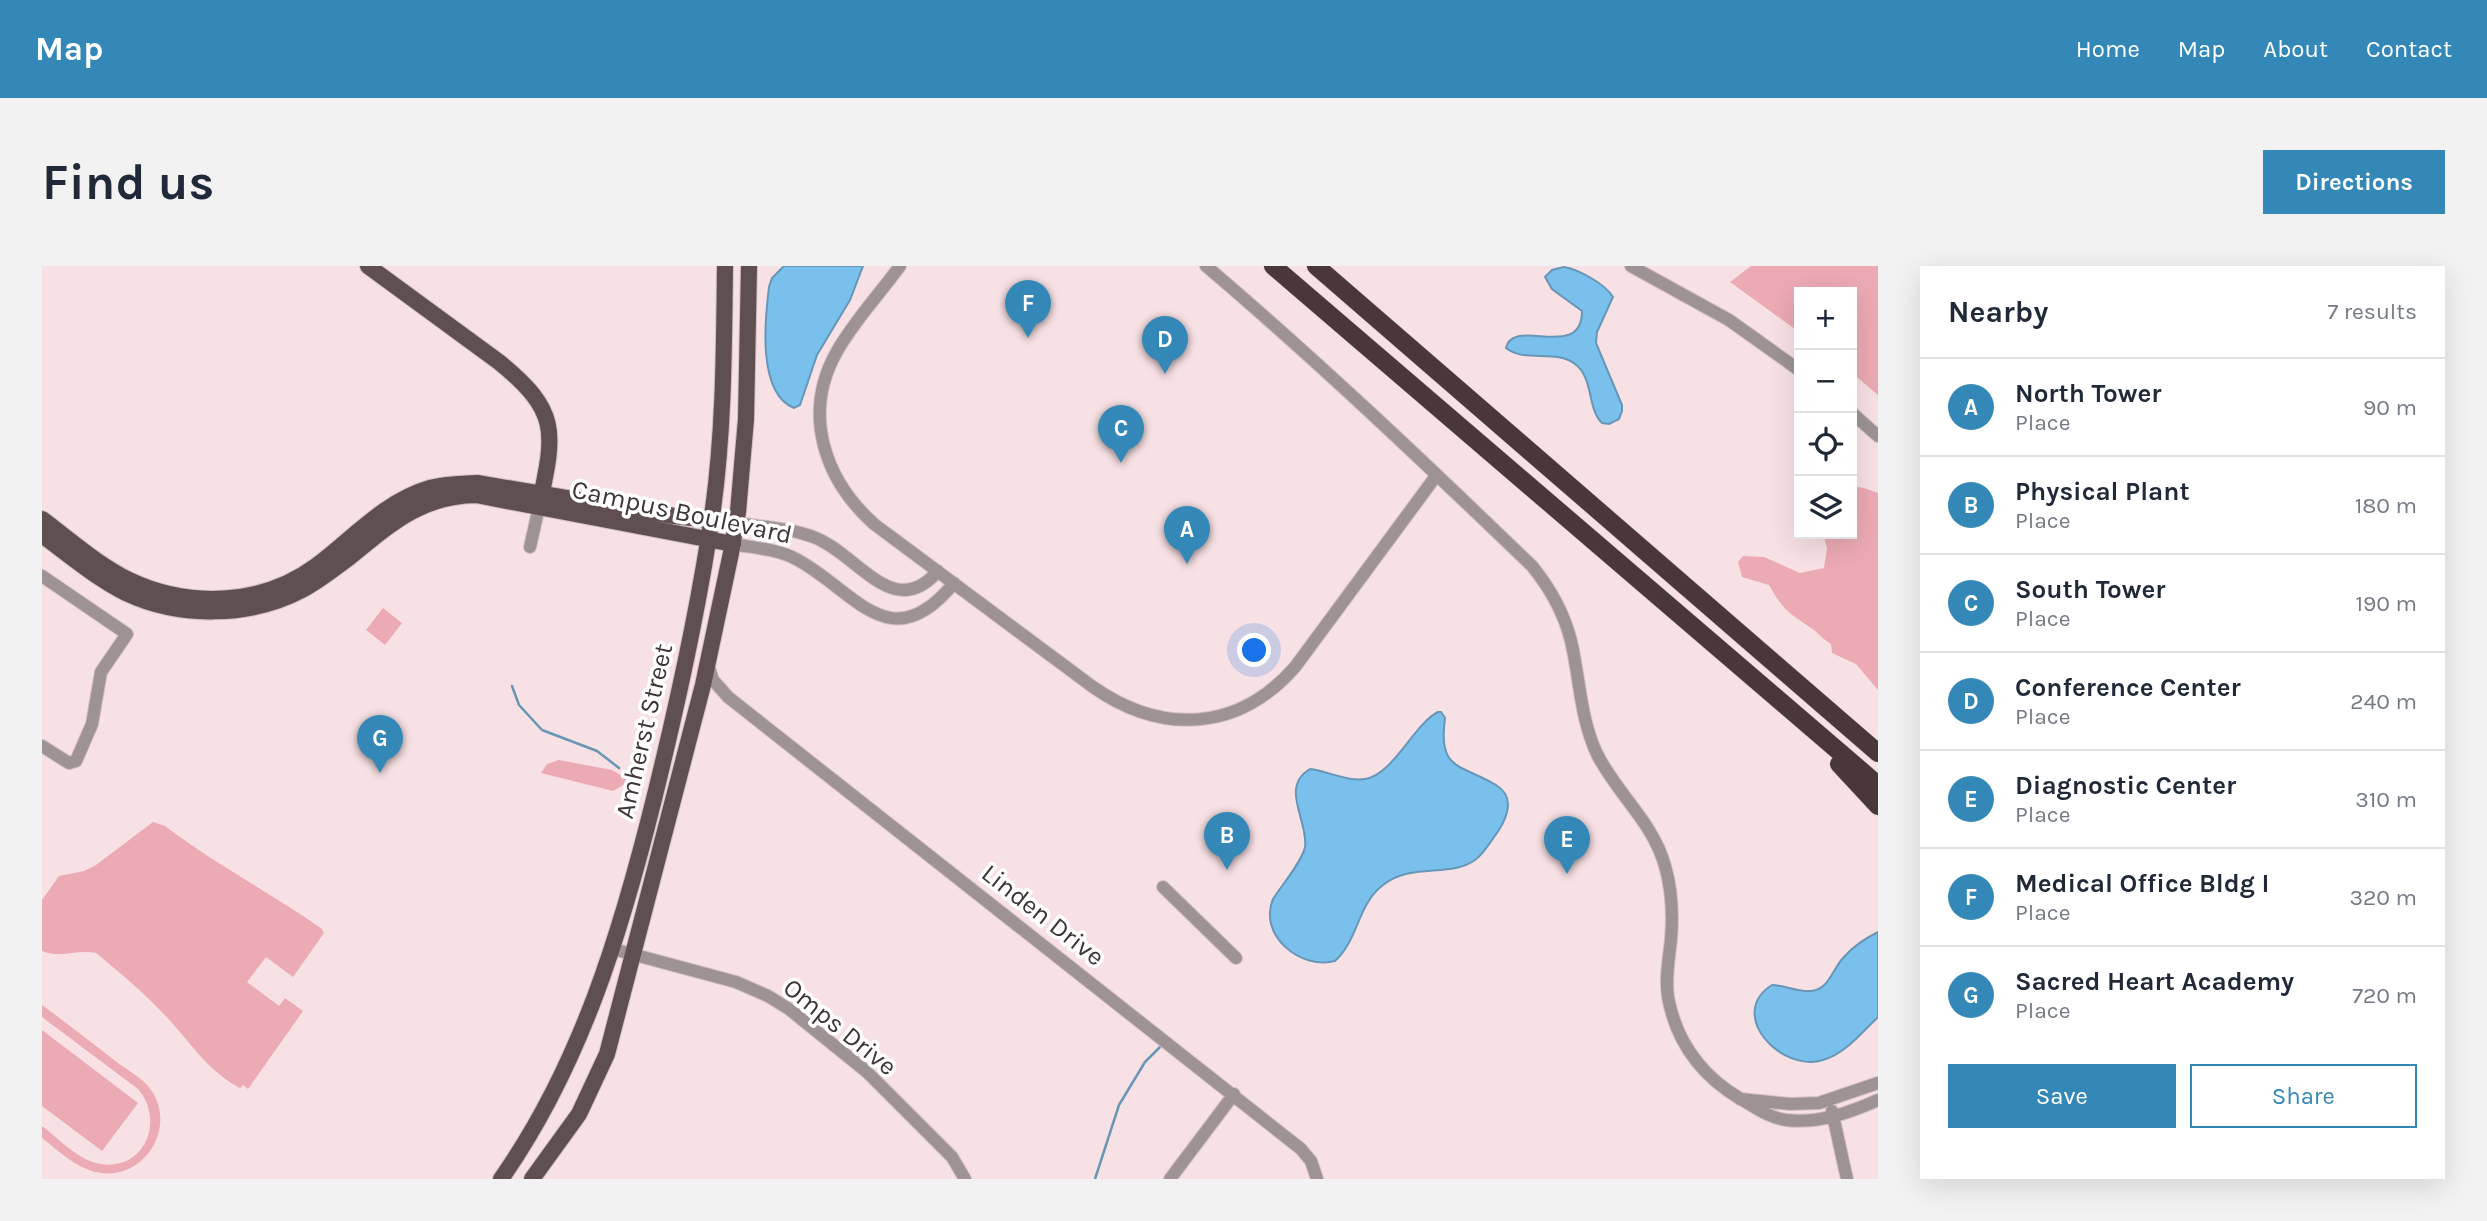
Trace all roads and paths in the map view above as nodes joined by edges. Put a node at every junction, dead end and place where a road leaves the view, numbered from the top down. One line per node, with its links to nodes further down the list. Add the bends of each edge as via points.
1 (368, 266): 13 (main road, via 499,362 534,395 551,436)
2 (725, 266): 15 (main road, Amherst Street, via 720,430)
3 (749, 266): 16 (main road, Amherst Street, via 746,419)
4 (900, 266): 21 (street, via 836,354 823,388 821,434 830,466 853,503)
5 (1206, 266): 12 (street, via 1307,353)
6 (1273, 266): 26 (highway)
7 (1316, 266): 28 (highway)
8 (1631, 266): 9 (street, via 1729,320)
9 (1794, 366)
10 (1857, 417): 11 (street)
11 (1878, 436)
12 (1436, 476): 23 (street, via 1287,676 1259,699 1222,716 1171,720 1123,706); 43 (street, via 1532,566 1556,602 1571,641 1581,705 1595,748 1648,826 1665,864 1672,906 1667,988 1678,1032 1706,1072)
13 (540, 500): 14 (main road, via 477,483 429,489 374,519 289,582 246,596 212,600 183,598 127,579); 15 (main road, Campus Boulevard); 17 (main road, via 476,495 430,502 382,529 299,592 260,605 208,611 172,609 123,591); 18 (main road, Campus Boulevard); 20 (street)
14 (42, 519)
15 (711, 521): 16 (main road, Campus Boulevard); 18 (main road, Amherst Street)
16 (736, 523): 19 (main road, Amherst Street); 21 (street, Campus Boulevard, via 814,538 894,590 917,590)
17 (42, 535)
18 (708, 540): 19 (main road, Campus Boulevard); 24 (main road, Amherst Street)
19 (733, 544): 23 (street, Campus Boulevard, via 795,558 865,609 887,618 925,612); 25 (main road, Amherst Street)
20 (530, 547)
21 (938, 571): 23 (street)
22 (42, 576): 33 (street, via 127,634 102,672 92,724 76,761 69,763)
23 (954, 583)
24 (692, 633): 27 (main road, Amherst Street); 29 (main road, via 693,669)
25 (708, 664): 29 (main road, Amherst Street); 30 (street, Linden Drive, via 713,680)
26 (1736, 664): 35 (highway); 36 (highway)
27 (684, 674): 31 (main road, via 695,689); 38 (main road, Amherst Street)
28 (1794, 680): 32 (highway); 34 (highway)
29 (703, 685): 30 (street, Linden Drive); 31 (main road, Amherst Street)
30 (727, 697): 42 (street, Linden Drive)
31 (696, 710): 39 (main road, Amherst Street)
32 (1878, 742)
33 (42, 746)
34 (1878, 753)
35 (1878, 785)
36 (1878, 806)
37 (1163, 887): 40 (street)
38 (613, 949): 39 (street, Omps Drive); 47 (main road, Amherst Street, via 579,1038)
39 (634, 955): 48 (main road, Amherst Street, via 611,1042 591,1091); 49 (street, Omps Drive, via 736,982 789,1009 867,1072 952,1157)
40 (1236, 958)
41 (1878, 1083): 45 (street)
42 (1234, 1094): 50 (street); 51 (street, Linden Drive, via 1301,1149)
43 (1740, 1098): 45 (street, via 1790,1104); 46 (street, via 1762,1113 1786,1120)
44 (1878, 1100): 46 (street)
45 (1830, 1101): 46 (street)
46 (1833, 1117): 52 (street)
47 (507, 1177)
48 (532, 1179)
49 (965, 1179)
50 (1170, 1179)
51 (1317, 1179)
52 (1847, 1179)

